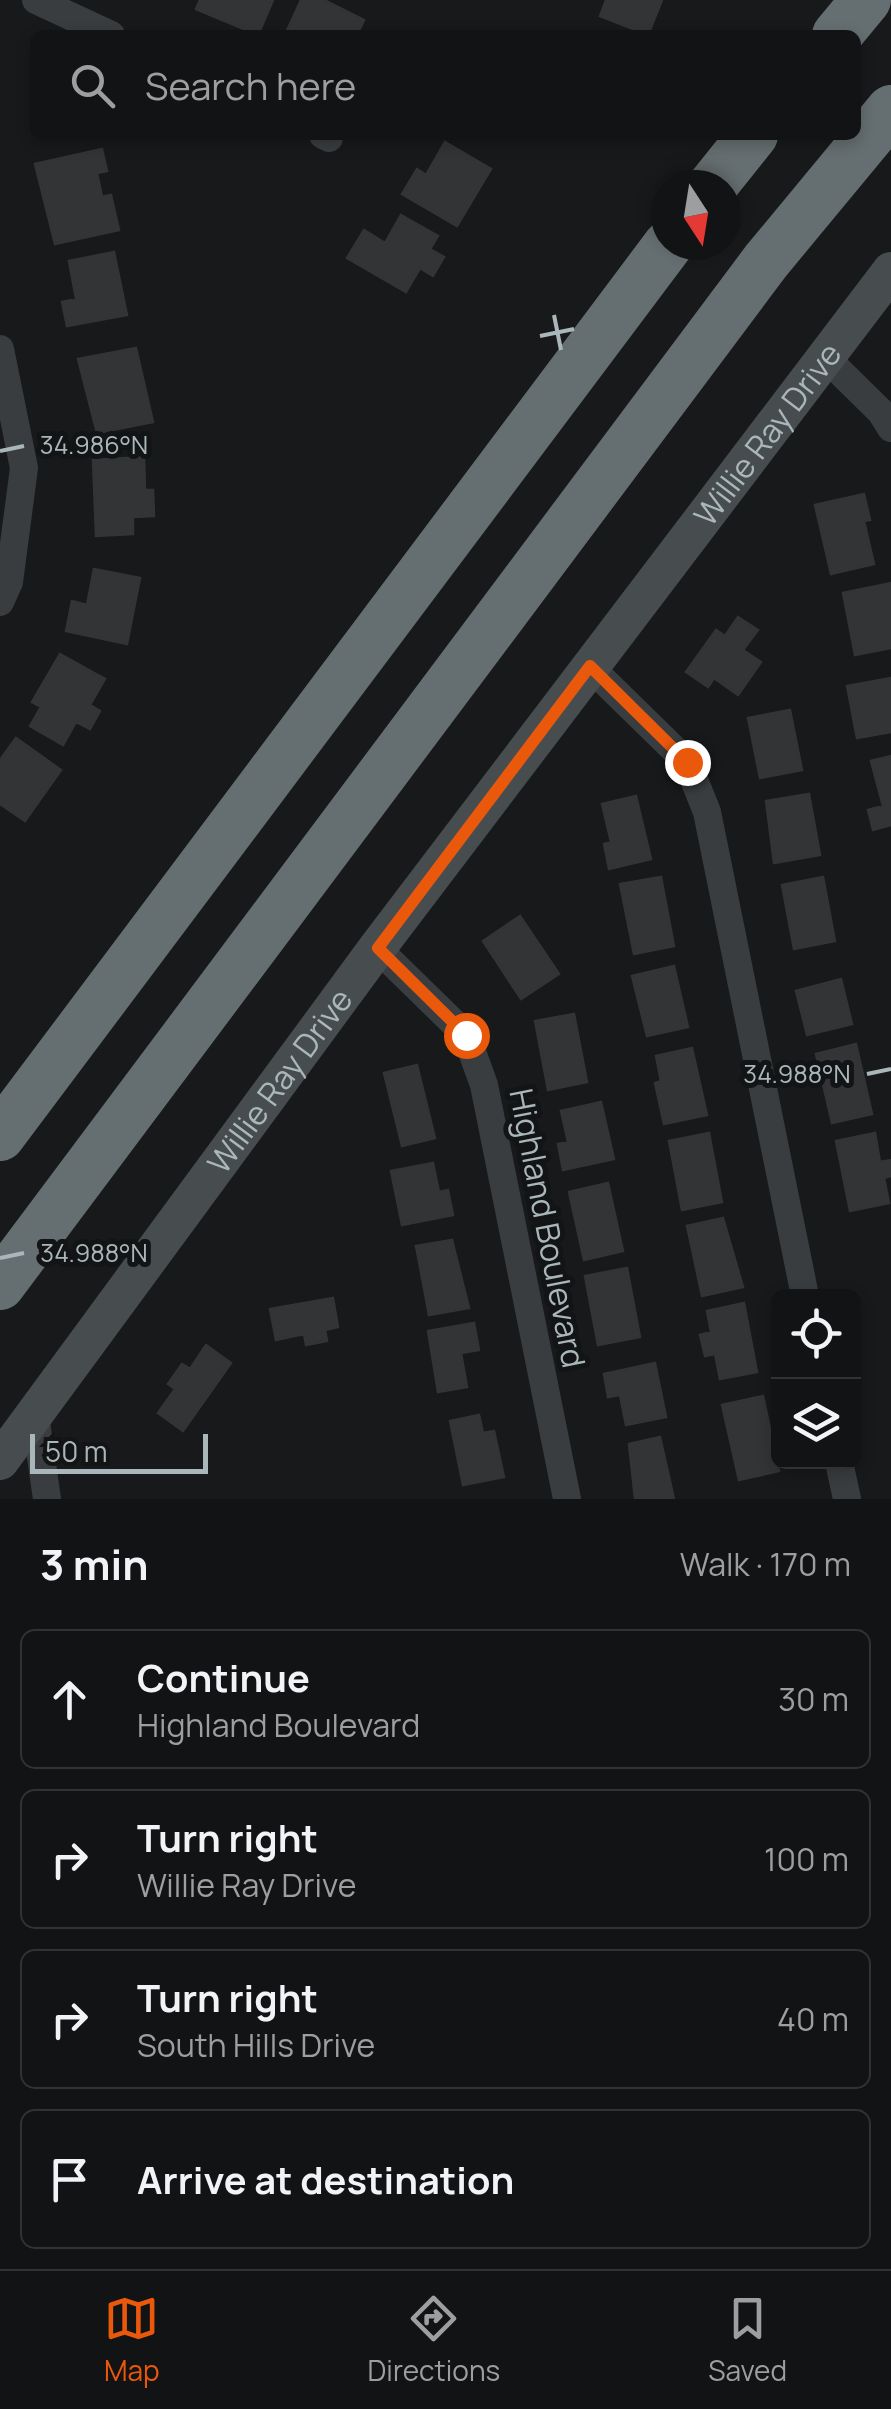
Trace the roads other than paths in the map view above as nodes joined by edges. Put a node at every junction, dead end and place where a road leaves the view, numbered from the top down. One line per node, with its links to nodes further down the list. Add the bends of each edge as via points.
1 (36, 0): 3 (street)
2 (866, 0): 4 (highway)
3 (99, 30)
4 (841, 30)
5 (891, 110): 17 (highway, via 766,262)
6 (749, 140): 7 (highway)
7 (725, 170)
8 (657, 260): 16 (highway)
9 (891, 271): 11 (street, Willie Ray Drive)
10 (0, 348): 13 (street, via 24,468 9,582)
11 (826, 358): 12 (street); 14 (street, Willie Ray Drive)
12 (891, 428)
13 (0, 602)
14 (590, 666): 15 (street, Willie Ray Drive); 18 (street, via 687,762 707,812)
15 (378, 948): 19 (street, Willie Ray Drive); 23 (street, Highland Boulevard, via 466,1035 484,1084)
16 (0, 1136)
17 (0, 1286)
18 (805, 1289)
19 (34, 1415): 20 (street, Willie Ray Drive); 22 (street)
20 (0, 1461)
21 (840, 1469): 24 (street)
22 (47, 1499)
23 (568, 1499)
24 (846, 1499)

